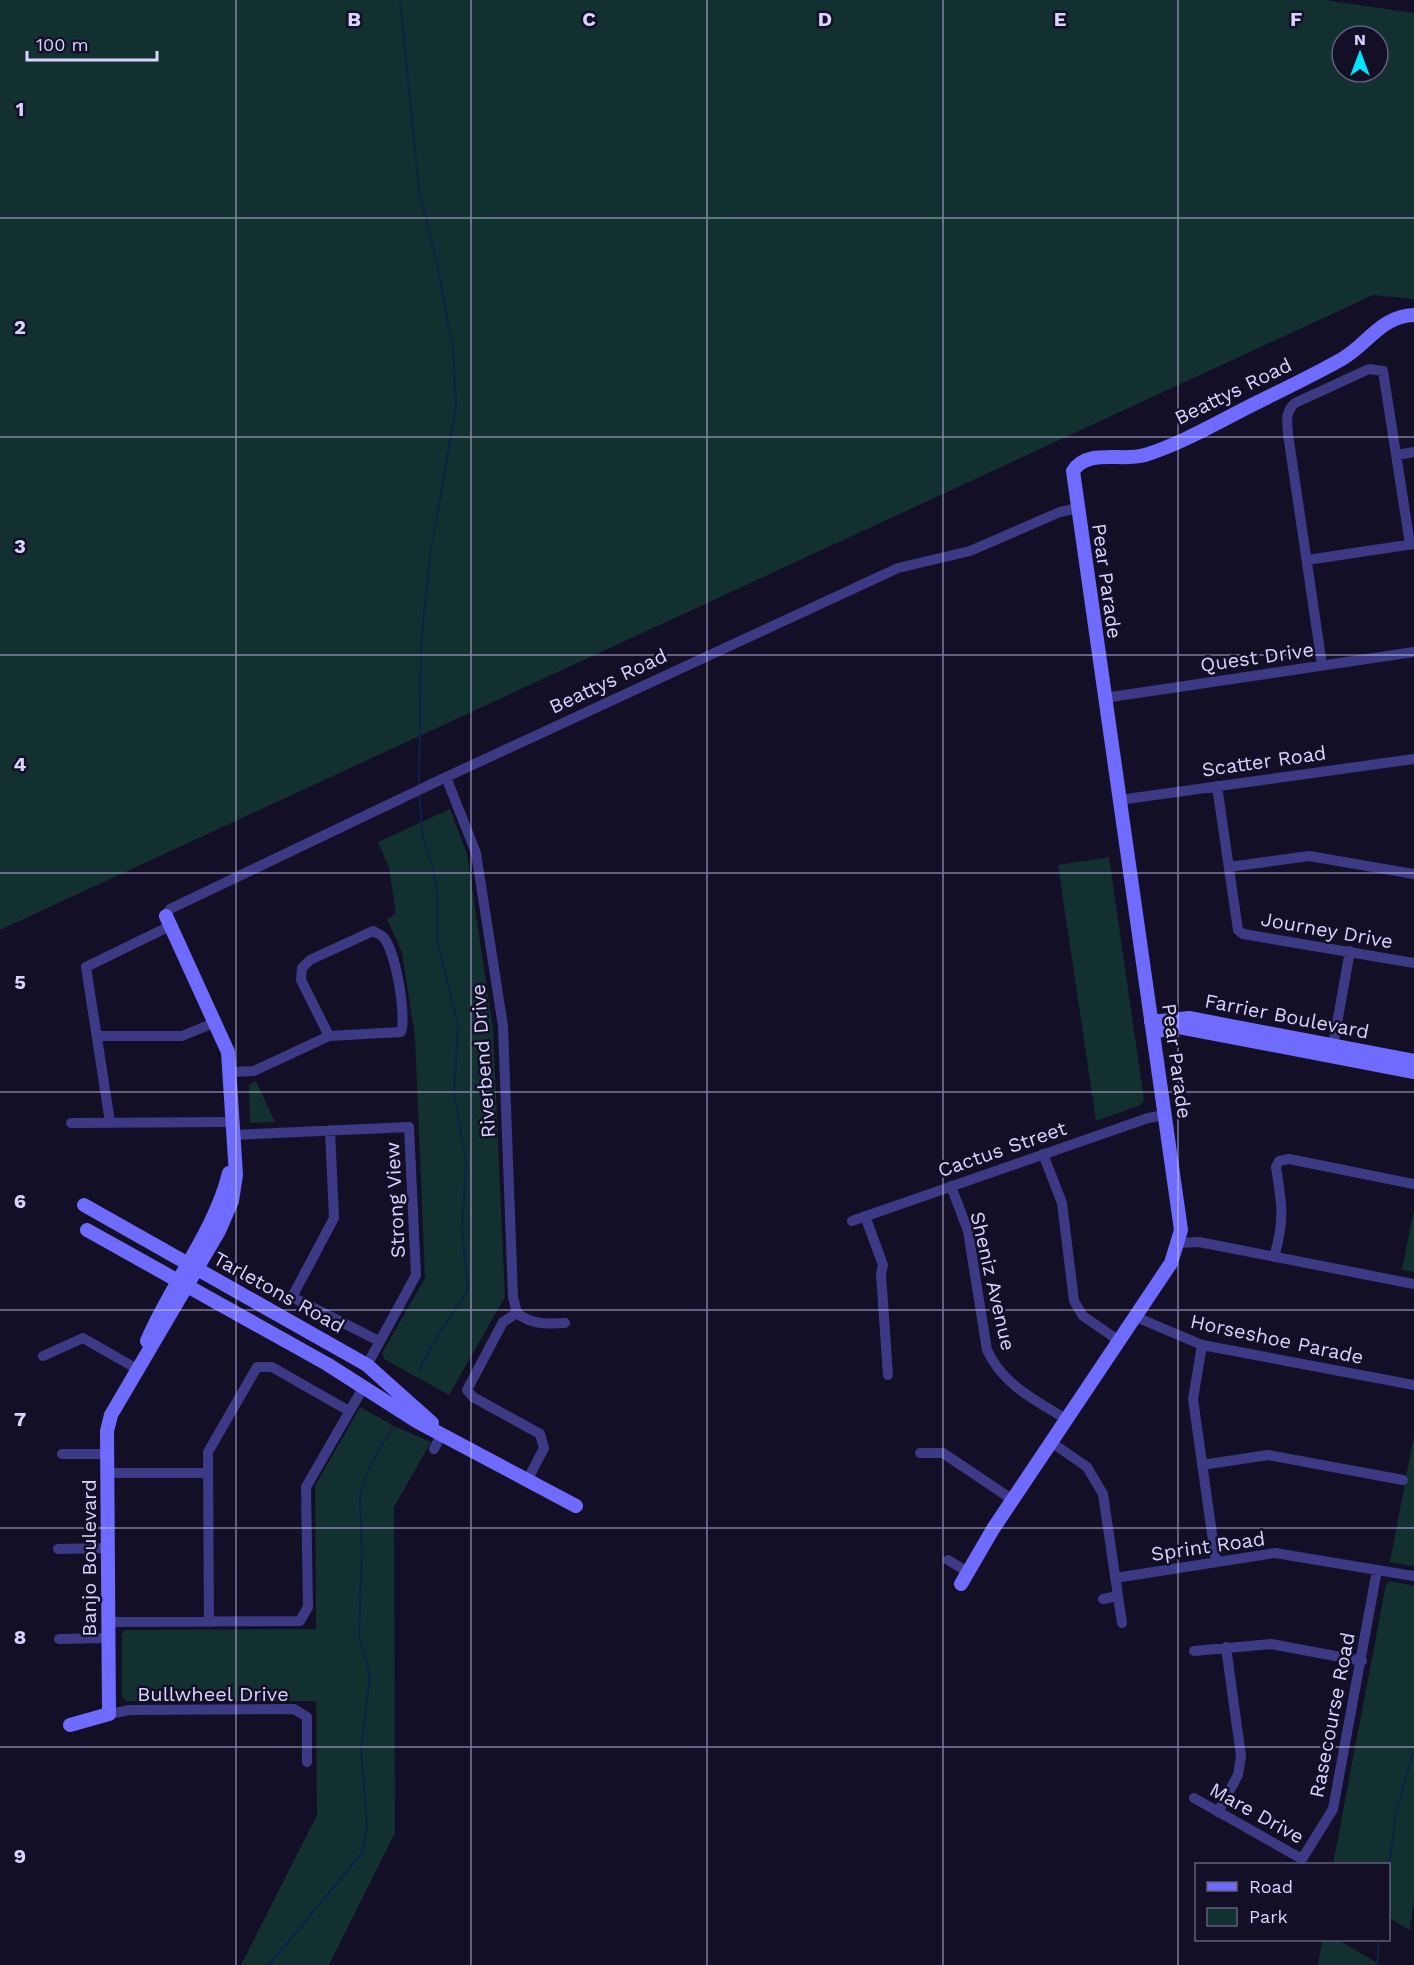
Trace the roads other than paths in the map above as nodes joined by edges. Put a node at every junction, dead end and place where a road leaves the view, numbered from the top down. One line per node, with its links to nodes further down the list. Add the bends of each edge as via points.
1 (1414, 315): 4 (street, Beattys Road, via 1387,321 1344,358 1145,455 1088,458 1073,471)
2 (1414, 452): 3 (street)
3 (1397, 455): 6 (street); 7 (street, via 1383,371 1370,369 1289,408 1288,434)
4 (1074, 485): 5 (street, Pear Parade)
5 (1077, 508): 10 (street, Pear Parade); 12 (street, Beattys Road, via 970,551 898,568)
6 (1412, 544): 7 (street)
7 (1307, 560): 9 (street)
8 (1414, 652): 9 (street, Quest Drive)
9 (1322, 665): 10 (street, Quest Drive)
10 (1104, 698): 14 (street, Pear Parade)
11 (1414, 759): 13 (street, Scatter Road)
12 (446, 777): 17 (street, Beattys Road, via 170,909); 44 (street, Riverbend Drive, via 476,853 503,1026 513,1297)
13 (1217, 786): 14 (street, Scatter Road); 15 (street, Journey Drive)
14 (1119, 800): 21 (street, Pear Parade)
15 (1229, 867): 16 (street, via 1309,856); 18 (street, Journey Drive, via 1238,930 1243,934)
16 (1414, 874)
17 (168, 921): 20 (street, Banjo Boulevard); 22 (street, Beattys Road, via 87,967)
18 (1350, 951): 19 (street, Journey Drive); 24 (street)
19 (1414, 963)
20 (216, 1022): 22 (street, via 182,1036); 26 (street, Banjo Boulevard)
21 (1152, 1027): 24 (street, Farrier Boulevard, via 1179,1027); 28 (street, Pear Parade)
22 (97, 1036): 29 (street)
23 (328, 1036): 23 (street, via 401,1032 403,1018 394,959 383,936 373,932 310,960 302,968 301,980); 26 (street, via 254,1071)
24 (1332, 1049): 25 (street, Farrier Boulevard); 27 (street, Farrier Boulevard)
25 (1414, 1061)
26 (231, 1072): 31 (street, Banjo Boulevard)
27 (1414, 1072)
28 (1165, 1115): 33 (street, Cactus Street); 40 (street, Pear Parade, via 1181,1230)
29 (110, 1122): 30 (street, Strong View); 31 (street, Strong View)
30 (71, 1123)
31 (232, 1128): 32 (street, Strong View); 42 (street, Banjo Boulevard, via 236,1175 232,1201 219,1231)
32 (330, 1130): 48 (street, via 334,1218 292,1297); 48 (street, Strong View, via 409,1127 416,1275)
33 (1043, 1154): 35 (street, Cactus Street); 47 (street, via 1062,1203 1074,1301 1083,1316)
34 (1414, 1184): 41 (street, via 1289,1159 1279,1161 1276,1167 1284,1212)
35 (951, 1186): 37 (street, Cactus Street); 57 (street, Sheniz Avenue, via 968,1231 992,1362 1007,1381)
36 (84, 1205): 42 (street, Tarletons Road)
37 (865, 1216): 38 (street, Cactus Street); 53 (street, via 883,1265)
38 (852, 1221)
39 (87, 1230): 42 (street, Tarletons Road)
40 (1179, 1243): 41 (street, via 1199,1242); 45 (street, Pear Parade, via 1171,1263)
41 (1274, 1257): 43 (street)
42 (186, 1274): 51 (street, Tarletons Road); 52 (street, Banjo Boulevard, via 159,1310); 55 (street, Tarletons Road)
43 (1414, 1284)
44 (517, 1313): 46 (street, via 527,1322); 67 (street, via 503,1322 467,1390 540,1434 544,1448)
45 (1136, 1317): 47 (street, Pear Parade); 49 (street, Horseshoe Parade)
46 (565, 1323)
47 (1118, 1340): 57 (street, Pear Parade)
48 (379, 1341): 51 (street, Strong View)
49 (1202, 1345): 54 (street, Horseshoe Parade); 64 (street, via 1193,1399)
50 (43, 1356): 52 (street, via 83,1338)
51 (367, 1365): 58 (street, Tarletons Road)
52 (137, 1369): 63 (street, Banjo Boulevard, via 111,1415)
53 (888, 1375)
54 (1414, 1385)
55 (363, 1388): 56 (street); 58 (street, Tarletons Road)
56 (349, 1411): 66 (street, via 272,1367 257,1366 208,1452); 82 (street, via 306,1487 305,1615 295,1622)
57 (1066, 1419): 59 (street, Pear Parade)
58 (442, 1433): 60 (street); 67 (street, Tarletons Road)
59 (1051, 1442): 69 (street, Pear Parade); 78 (street, via 1096,1478 1103,1494)
60 (434, 1449)
61 (920, 1453): 69 (street, via 943,1453)
62 (62, 1454): 63 (street)
63 (108, 1454): 65 (street, Banjo Boulevard)
64 (1202, 1465): 68 (street, via 1268,1455); 74 (street)
65 (108, 1473): 66 (street); 71 (street, Banjo Boulevard)
66 (208, 1473): 82 (street)
67 (528, 1479): 70 (street, Tarletons Road)
68 (1403, 1480)
69 (1013, 1500): 77 (street, Pear Parade)
70 (576, 1506)
71 (108, 1548): 72 (street); 81 (street, Banjo Boulevard)
72 (58, 1549)
73 (948, 1560): 77 (street)
74 (1216, 1562): 75 (street, Sprint Road, via 1275,1553); 78 (street, Sprint Road)
75 (1377, 1570): 76 (street, Sprint Road); 88 (street, Rasecourse Road)
76 (1414, 1576)
77 (965, 1578)
78 (1114, 1578): 79 (street)
79 (1118, 1596): 80 (street); 83 (street)
80 (1103, 1599)
81 (108, 1622): 82 (street); 84 (street, Banjo Boulevard)
82 (209, 1622)
83 (1122, 1623)
84 (108, 1638): 85 (street); 89 (street, Banjo Boulevard)
85 (59, 1639)
86 (1226, 1647): 87 (street); 88 (street, via 1271,1644); 93 (street, via 1241,1756 1238,1775)
87 (1194, 1651)
88 (1362, 1661): 94 (street, Rasecourse Road, via 1333,1809)
89 (109, 1714): 90 (street); 91 (street, Bullwheel Drive, via 130,1710 294,1709 307,1717)
90 (70, 1725)
91 (307, 1762)
92 (1194, 1798): 93 (street, Mare Drive)
93 (1218, 1812): 94 (street, Mare Drive)
94 (1302, 1859)

